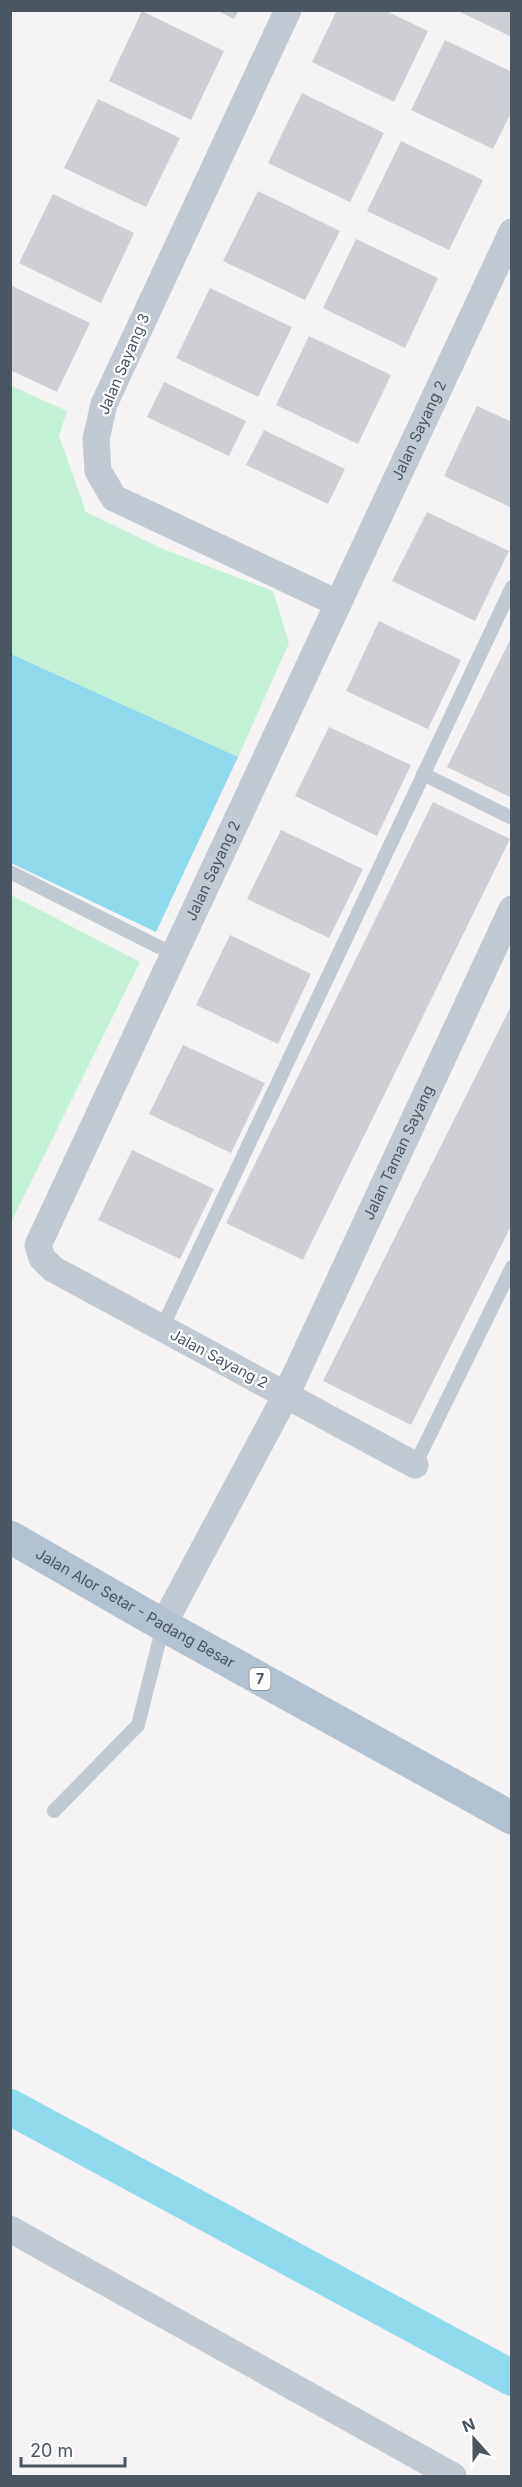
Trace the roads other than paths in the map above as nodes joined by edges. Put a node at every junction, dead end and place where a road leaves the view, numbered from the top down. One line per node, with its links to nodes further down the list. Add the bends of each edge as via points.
1 (288, 10): 4 (street, Jalan Sayang 3, via 104,404 96,439 99,471 114,498)
2 (512, 232): 4 (street, Jalan Sayang 2)
3 (512, 586): 5 (lane)
4 (338, 603): 9 (street, Jalan Sayang 2)
5 (423, 774): 6 (lane); 11 (lane)
6 (512, 818)
7 (10, 872): 9 (lane)
8 (512, 909): 12 (street, Jalan Taman Sayang)
9 (173, 954): 11 (street, Jalan Sayang 2, via 39,1245 42,1258 53,1269)
10 (512, 1267): 13 (lane)
11 (162, 1328): 12 (street, Jalan Sayang 2)
12 (286, 1395): 13 (street, Jalan Sayang 2); 15 (street, Jalan Taman Sayang)
13 (415, 1465)
14 (10, 1537): 15 (main road, Jalan Alor Setar - Padang Besar / 7)
15 (163, 1625): 16 (lane, via 138,1725); 17 (main road, Jalan Alor Setar - Padang Besar / 7)
16 (54, 1811)
17 (512, 1818)
18 (10, 2229): 19 (street)
19 (453, 2476)

